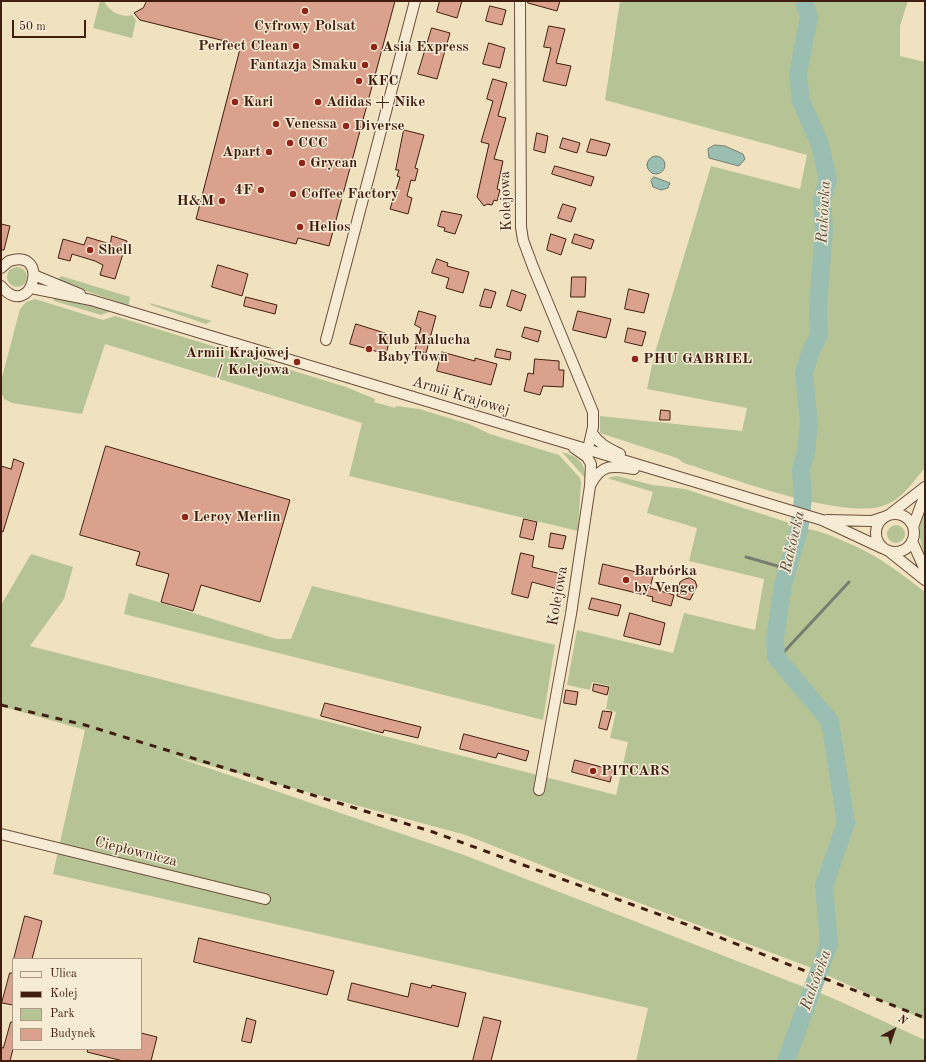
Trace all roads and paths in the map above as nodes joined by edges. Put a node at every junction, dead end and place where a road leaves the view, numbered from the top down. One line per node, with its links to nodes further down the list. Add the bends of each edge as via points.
1 (415, 1): 8 (street)
2 (520, 1): 9 (street, Kolejowa, via 520,227 531,262 593,412)
3 (2, 266): 4 (street, via 13,260 24,261 31,267)
4 (34, 275): 6 (street); 7 (street)
5 (1, 286): 6 (street, via 12,295 24,294)
6 (31, 288): 7 (street)
7 (91, 300): 10 (street, Armii Krajowej)
8 (326, 340)
9 (592, 433): 10 (street, via 582,440); 11 (street, Kolejowa); 12 (street, via 605,447)
10 (568, 443): 11 (street, Armii Krajowej); 13 (street, Kolejowa, via 587,457 591,464)
11 (588, 449): 12 (street, Armii Krajowej)
12 (664, 473): 13 (street, via 615,466 596,474); 17 (street, Armii Krajowej)
13 (590, 486): 23 (street, Kolejowa, via 570,620)
14 (925, 487): 16 (street)
15 (925, 494): 18 (street)
16 (886, 516): 17 (street, Armii Krajowej, via 872,521); 18 (street, via 900,515); 20 (street, via 876,530 877,539)
17 (822, 520): 20 (street, Armii Krajowej)
18 (913, 527): 19 (street)
19 (912, 541): 20 (street, via 905,550); 21 (street)
20 (886, 550): 22 (street, Armii Krajowej)
21 (925, 570)
22 (925, 580)
23 (539, 790)
24 (1, 834): 25 (street, Ciepłownicza)
25 (265, 899)

